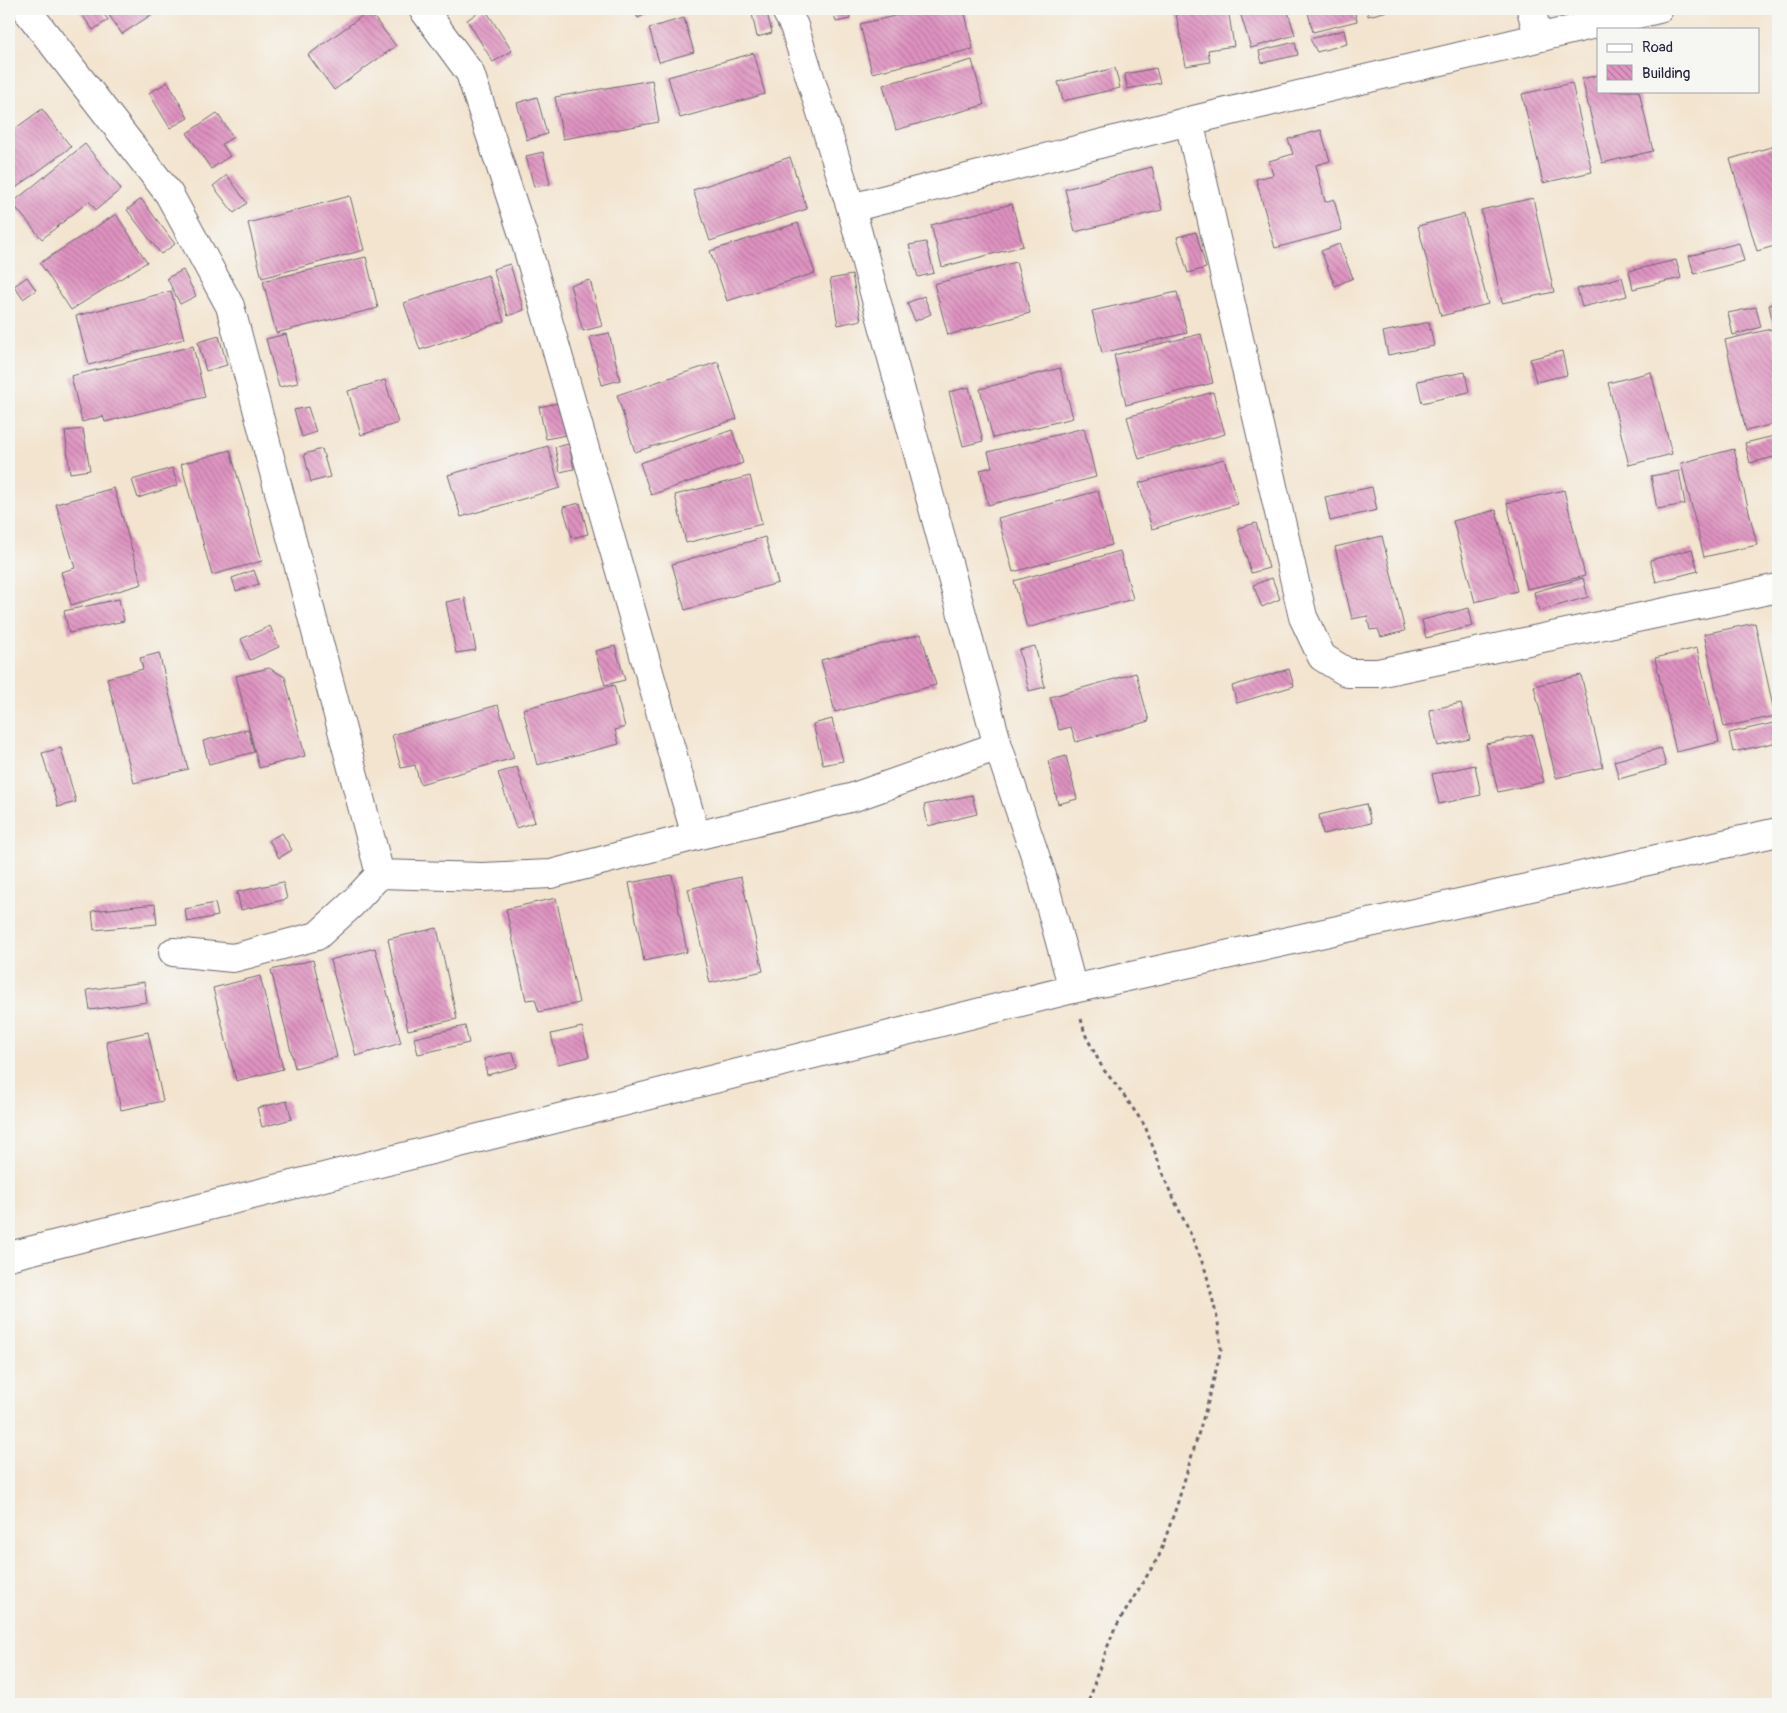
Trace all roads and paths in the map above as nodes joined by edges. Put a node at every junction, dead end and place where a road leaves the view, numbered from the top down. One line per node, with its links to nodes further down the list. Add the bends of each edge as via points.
1 (29, 9): 13 (street, via 169,194 230,306)
2 (423, 9): 12 (street, via 470,73 501,163)
3 (785, 9): 8 (street, via 794,26)
4 (1531, 9): 6 (street)
5 (1659, 9): 6 (street)
6 (1538, 36): 7 (street)
7 (1189, 121): 8 (street); 9 (street, via 1303,617 1322,657 1348,673 1378,673)
8 (851, 208): 10 (street)
9 (1778, 588)
10 (998, 746): 12 (street, via 854,797); 15 (street, via 1042,876)
11 (1778, 832): 15 (street)
12 (696, 836): 13 (street, via 551,874 482,877)
13 (380, 874): 14 (street, via 317,936 233,958)
14 (173, 952)
15 (1073, 989): 16 (street); 17 (path, via 1085,1034 1103,1069 1145,1126 1168,1187 1192,1237 1206,1272 1221,1349 1210,1395 1159,1556 1114,1630)
16 (9, 1256)
17 (1089, 1704)

